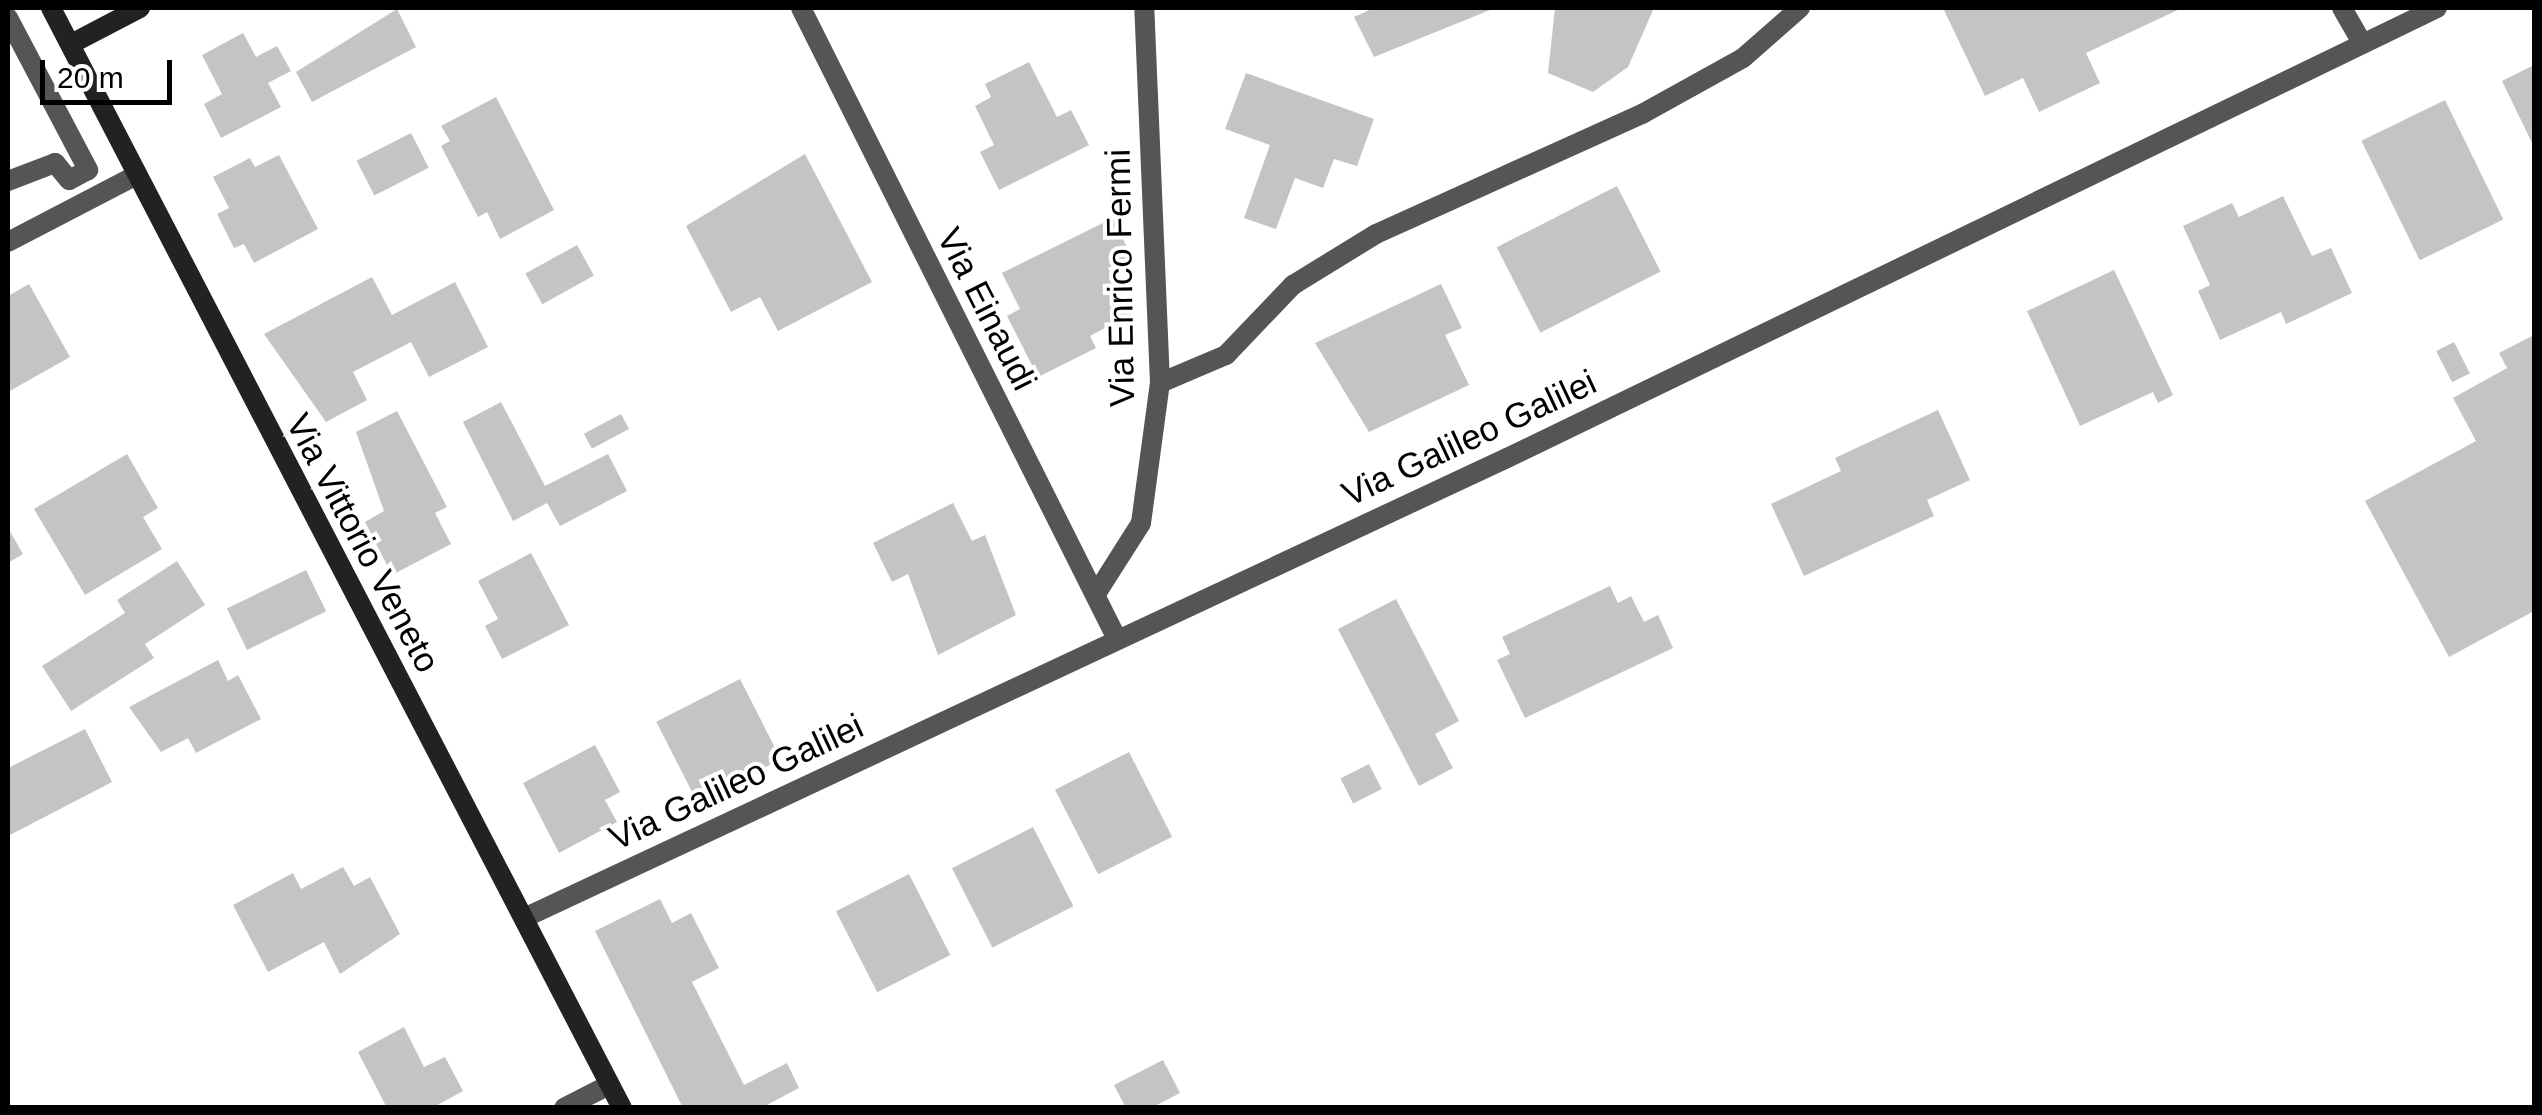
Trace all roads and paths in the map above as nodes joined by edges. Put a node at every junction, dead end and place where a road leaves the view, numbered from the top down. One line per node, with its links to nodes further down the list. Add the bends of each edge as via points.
1 (51, 8): 10 (main road, Via Vittorio Veneto)
2 (140, 8): 10 (main road)
3 (801, 8): 15 (street, Via Einaudi)
4 (1144, 8): 14 (street, Via Enrico Fermi)
5 (1800, 8): 14 (street, via 1743,58 1642,114 1376,234 1293,285 1226,355)
6 (2342, 8): 9 (street)
7 (2437, 8): 9 (street, Via Galileo Galilei)
8 (8, 18): 12 (street, via 88,170 69,180 56,163)
9 (2360, 42): 16 (street, Via Galileo Galilei)
10 (70, 44): 11 (main road, Via Vittorio Veneto)
11 (133, 177): 13 (street); 17 (main road, Via Vittorio Veneto)
12 (8, 181)
13 (8, 242)
14 (1160, 382): 15 (street, Via Enrico Fermi, via 1141,523)
15 (1096, 594): 16 (street, Via Einaudi)
16 (1117, 639): 17 (street, Via Galileo Galilei)
17 (524, 918): 18 (main road, Via Vittorio Veneto)
18 (609, 1084): 19 (street); 20 (main road, Via Vittorio Veneto)
19 (564, 1108)
20 (622, 1108)

